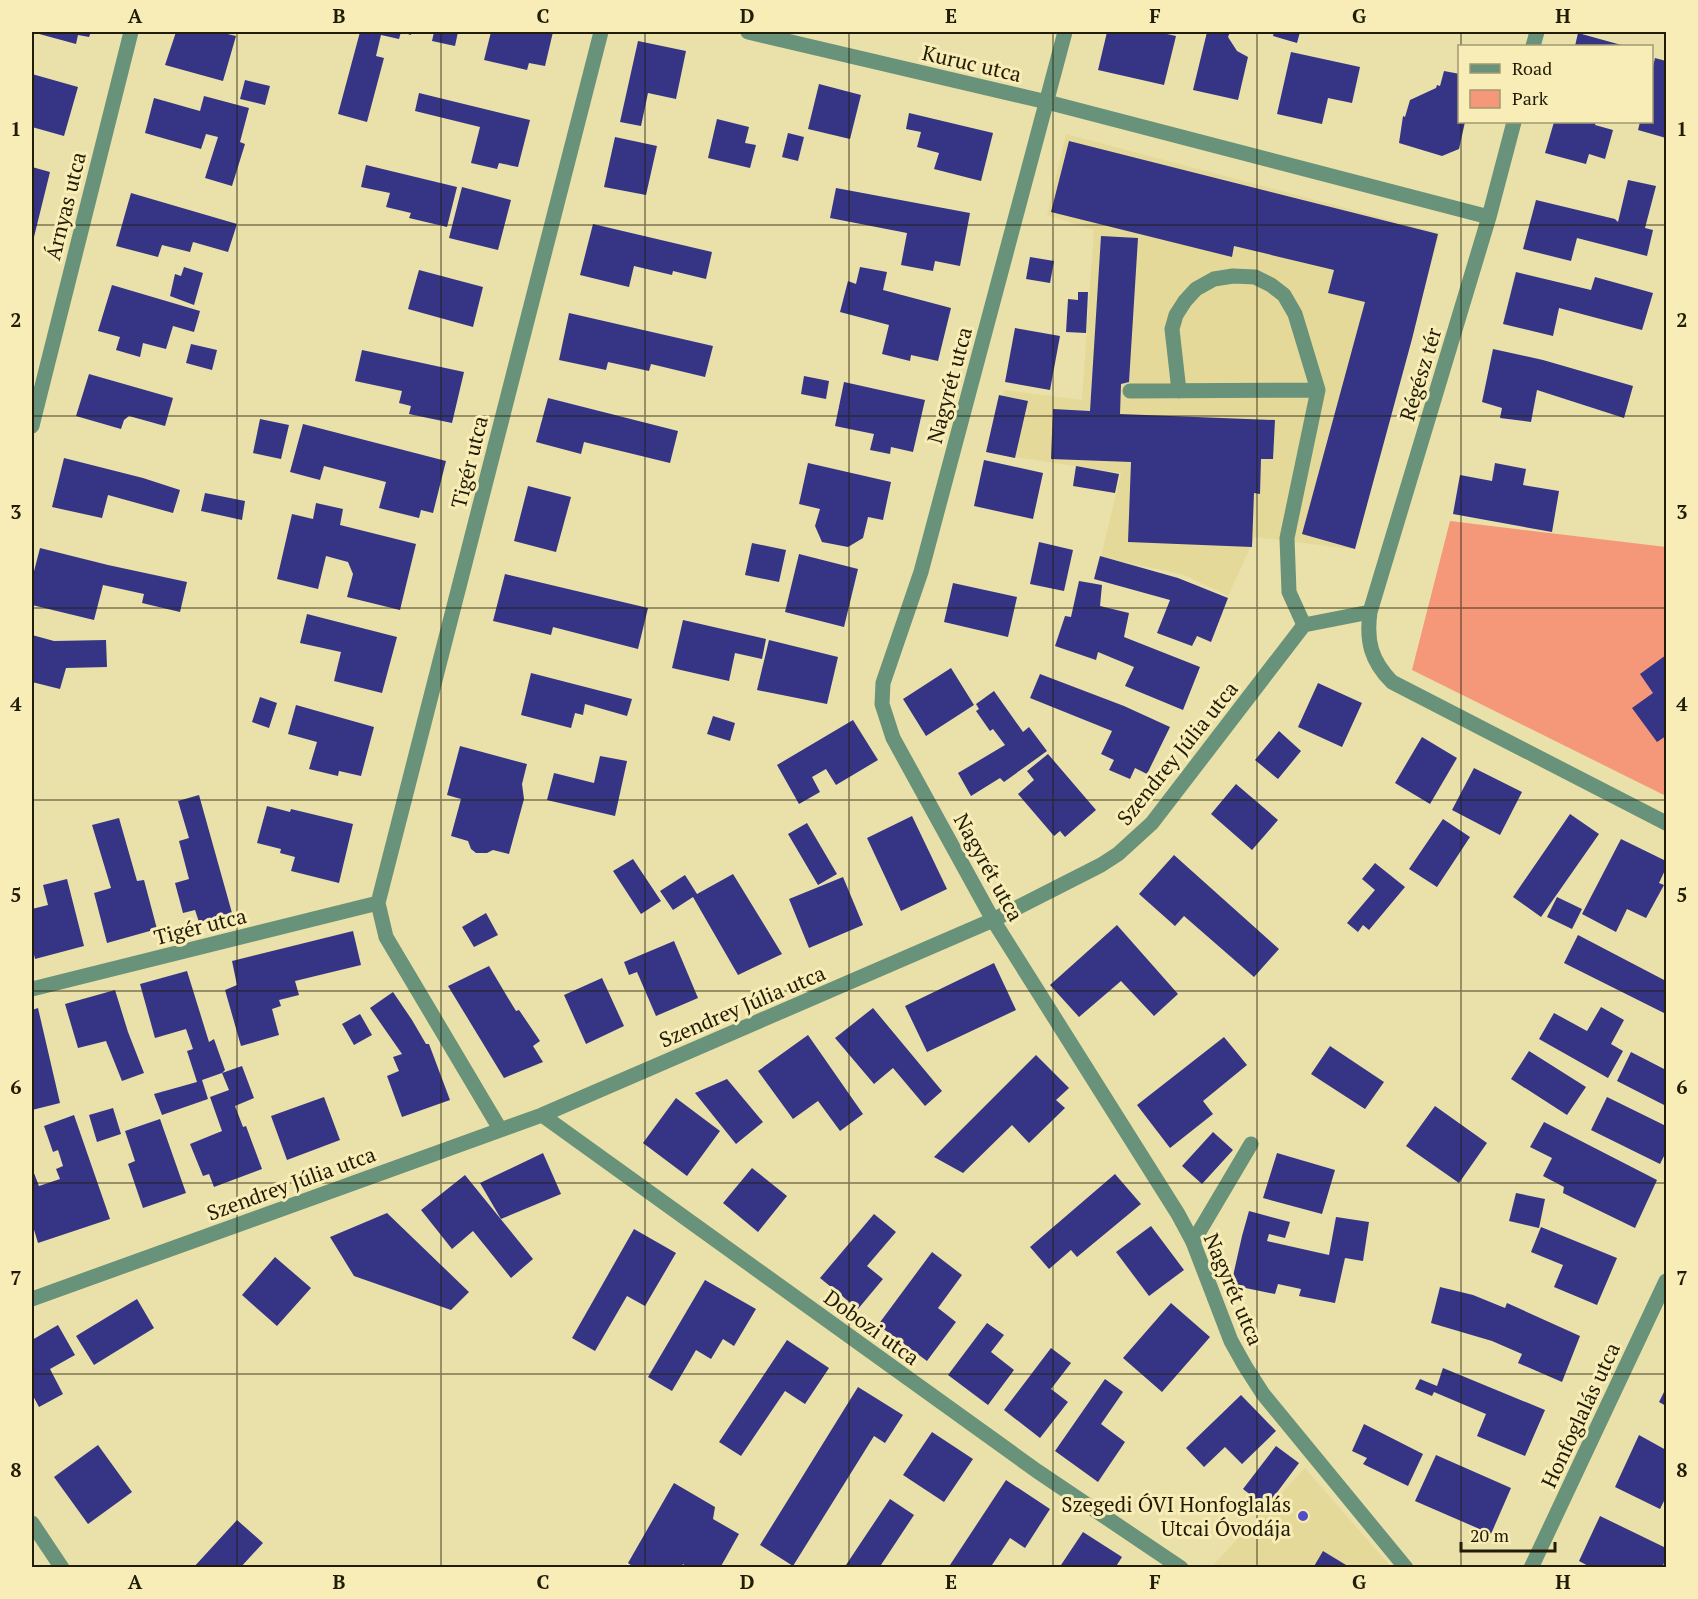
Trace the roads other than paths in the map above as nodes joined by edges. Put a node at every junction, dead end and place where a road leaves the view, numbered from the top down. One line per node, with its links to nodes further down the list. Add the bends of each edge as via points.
1 (131, 32): 11 (street, Árnyas utca)
2 (602, 32): 15 (street, Tigér utca)
3 (748, 32): 5 (street, Kuruc utca)
4 (1065, 32): 5 (street, Nagyrét utca)
5 (1047, 102): 7 (street); 16 (street, Nagyrét utca, via 921,572 882,693 892,738)
6 (1514, 123): 7 (street, Régész tér)
7 (1489, 216): 12 (street, Régész tér)
8 (1317, 390): 10 (street); 10 (street, via 1295,314 1284,295 1255,277 1233,276 1214,279 1196,289 1176,315 1172,329); 13 (street, via 1287,538 1289,592)
9 (1130, 391): 10 (street)
10 (1179, 391)
11 (32, 426)
12 (1370, 612): 13 (street); 14 (street, Régész tér, via 1373,657 1392,682)
13 (1304, 625): 16 (street, Szendrey Júlia utca, via 1136,839 1101,865)
14 (1666, 824)
15 (378, 903): 17 (street, Tigér utca); 19 (street, Tigér utca, via 386,937)
16 (993, 920): 18 (street, Szendrey Júlia utca); 21 (street, Nagyrét utca)
17 (32, 989)
18 (542, 1115): 19 (street, Szendrey Júlia utca); 26 (street, Dobozi utca, via 1036,1471)
19 (500, 1129): 23 (street, Szendrey Júlia utca)
20 (1251, 1144): 21 (street)
21 (1193, 1242): 27 (street, Nagyrét utca, via 1231,1341 1263,1394)
22 (1666, 1281): 28 (street, Honfoglalás utca)
23 (32, 1299)
24 (32, 1523): 25 (street)
25 (62, 1568)
26 (1181, 1568)
27 (1406, 1568)
28 (1531, 1568)

